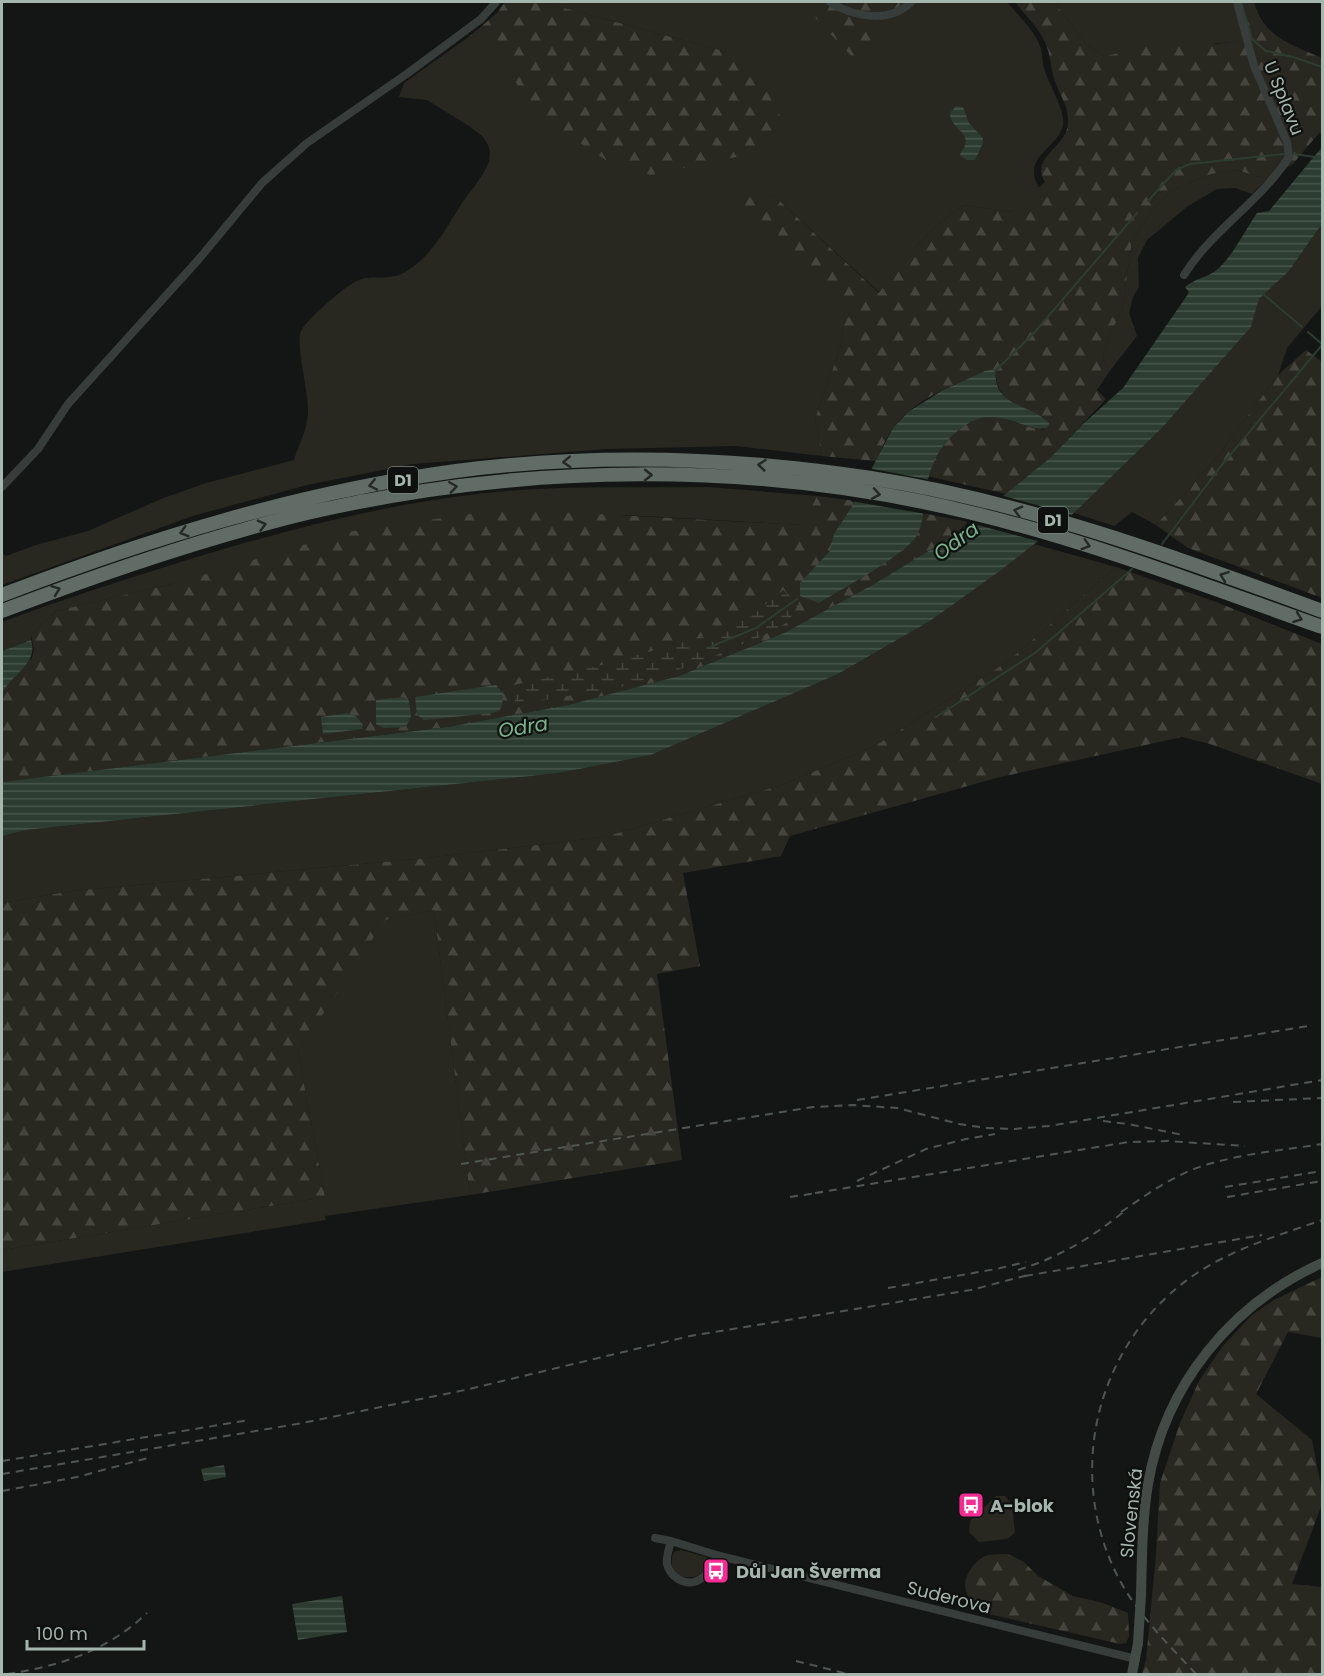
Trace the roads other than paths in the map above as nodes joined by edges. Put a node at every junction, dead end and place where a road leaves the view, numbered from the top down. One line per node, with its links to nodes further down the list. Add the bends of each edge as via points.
1 (496, 2): 6 (street, via 481,19 307,143 262,183 68,404 38,449)
2 (830, 2): 3 (street, via 867,16 882,16)
3 (911, 2)
4 (1237, 2): 5 (street, U Splavu, via 1254,66 1287,142 1289,157)
5 (1184, 275)
6 (2, 487)
7 (2, 595): 9 (highway, D1, one-way to 7, via 1123,540 913,486 820,471 651,460 524,464 456,471 309,498 220,521)
8 (2, 611): 10 (highway, D1, one-way to 10, via 139,561 309,513 459,486 526,479 651,475 818,486 970,513 1179,574)
9 (1323, 611)
10 (1323, 627)
11 (1323, 1263): 15 (street, Slovenská, bridge, via 1280,1285 1242,1314 1208,1349 1178,1396 1156,1449 1148,1485)
12 (655, 1539): 13 (street, Suderova)
13 (671, 1541): 14 (street, Suderova); 14 (street, via 667,1564 671,1573 683,1581 700,1579)
14 (720, 1556): 15 (street, Suderova)
15 (1136, 1659): 16 (street, Slovenská)
16 (1132, 1674)

